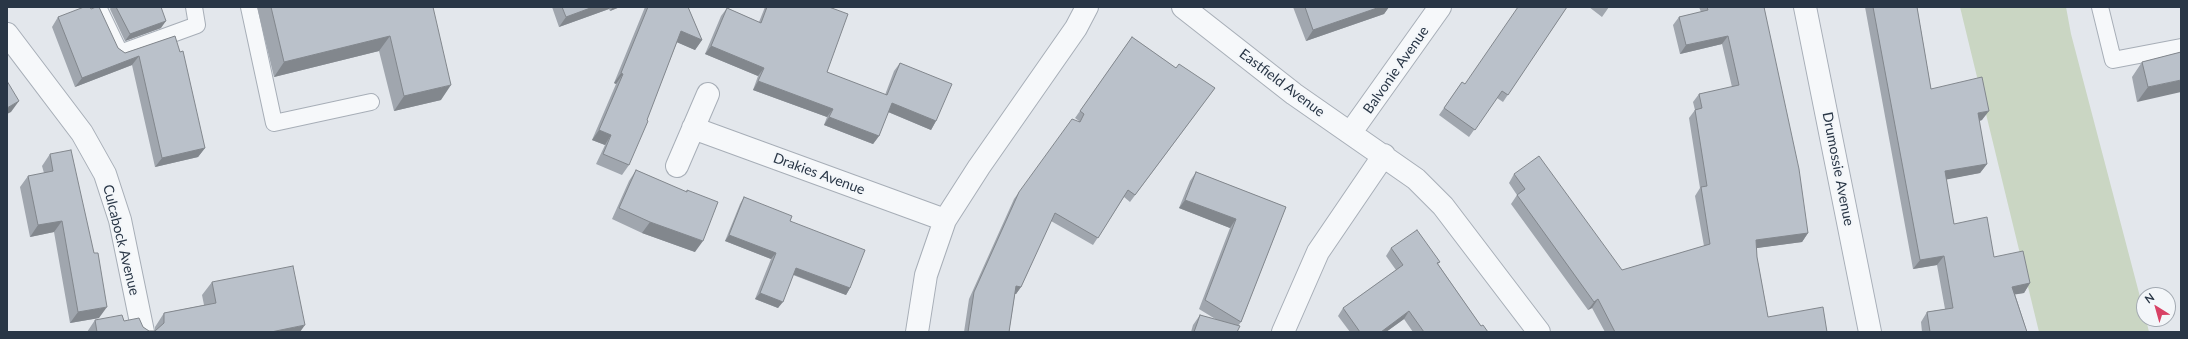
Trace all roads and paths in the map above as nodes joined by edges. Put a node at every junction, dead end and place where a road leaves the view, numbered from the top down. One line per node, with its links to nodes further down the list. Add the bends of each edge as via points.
1 (98, 7): 2 (lane, via 120,53 197,25)
2 (194, 7)
3 (249, 7): 12 (lane, via 274,123)
4 (1087, 7): 17 (street, via 1076,28)
5 (1183, 7): 14 (street, Eastfield Avenue, via 1294,94)
6 (1440, 7): 14 (street, Balvonie Avenue)
7 (1805, 7): 22 (street, Drumossie Avenue)
8 (2100, 7): 10 (lane, via 2113,60)
9 (7, 34): 18 (street, Culcabock Avenue, via 82,133 105,174 120,220)
10 (2181, 48)
11 (708, 94): 13 (street)
12 (371, 102)
13 (693, 128): 16 (street); 17 (street, Drakies Avenue)
14 (1351, 132): 15 (street, Eastfield Avenue)
15 (1384, 155): 20 (street, via 1318,252); 21 (street, Eastfield Avenue, via 1416,179 1443,206)
16 (677, 166)
17 (945, 220): 19 (street, via 926,275)
18 (143, 332)
19 (917, 332)
20 (1283, 332)
21 (1539, 332)
22 (1870, 332)

